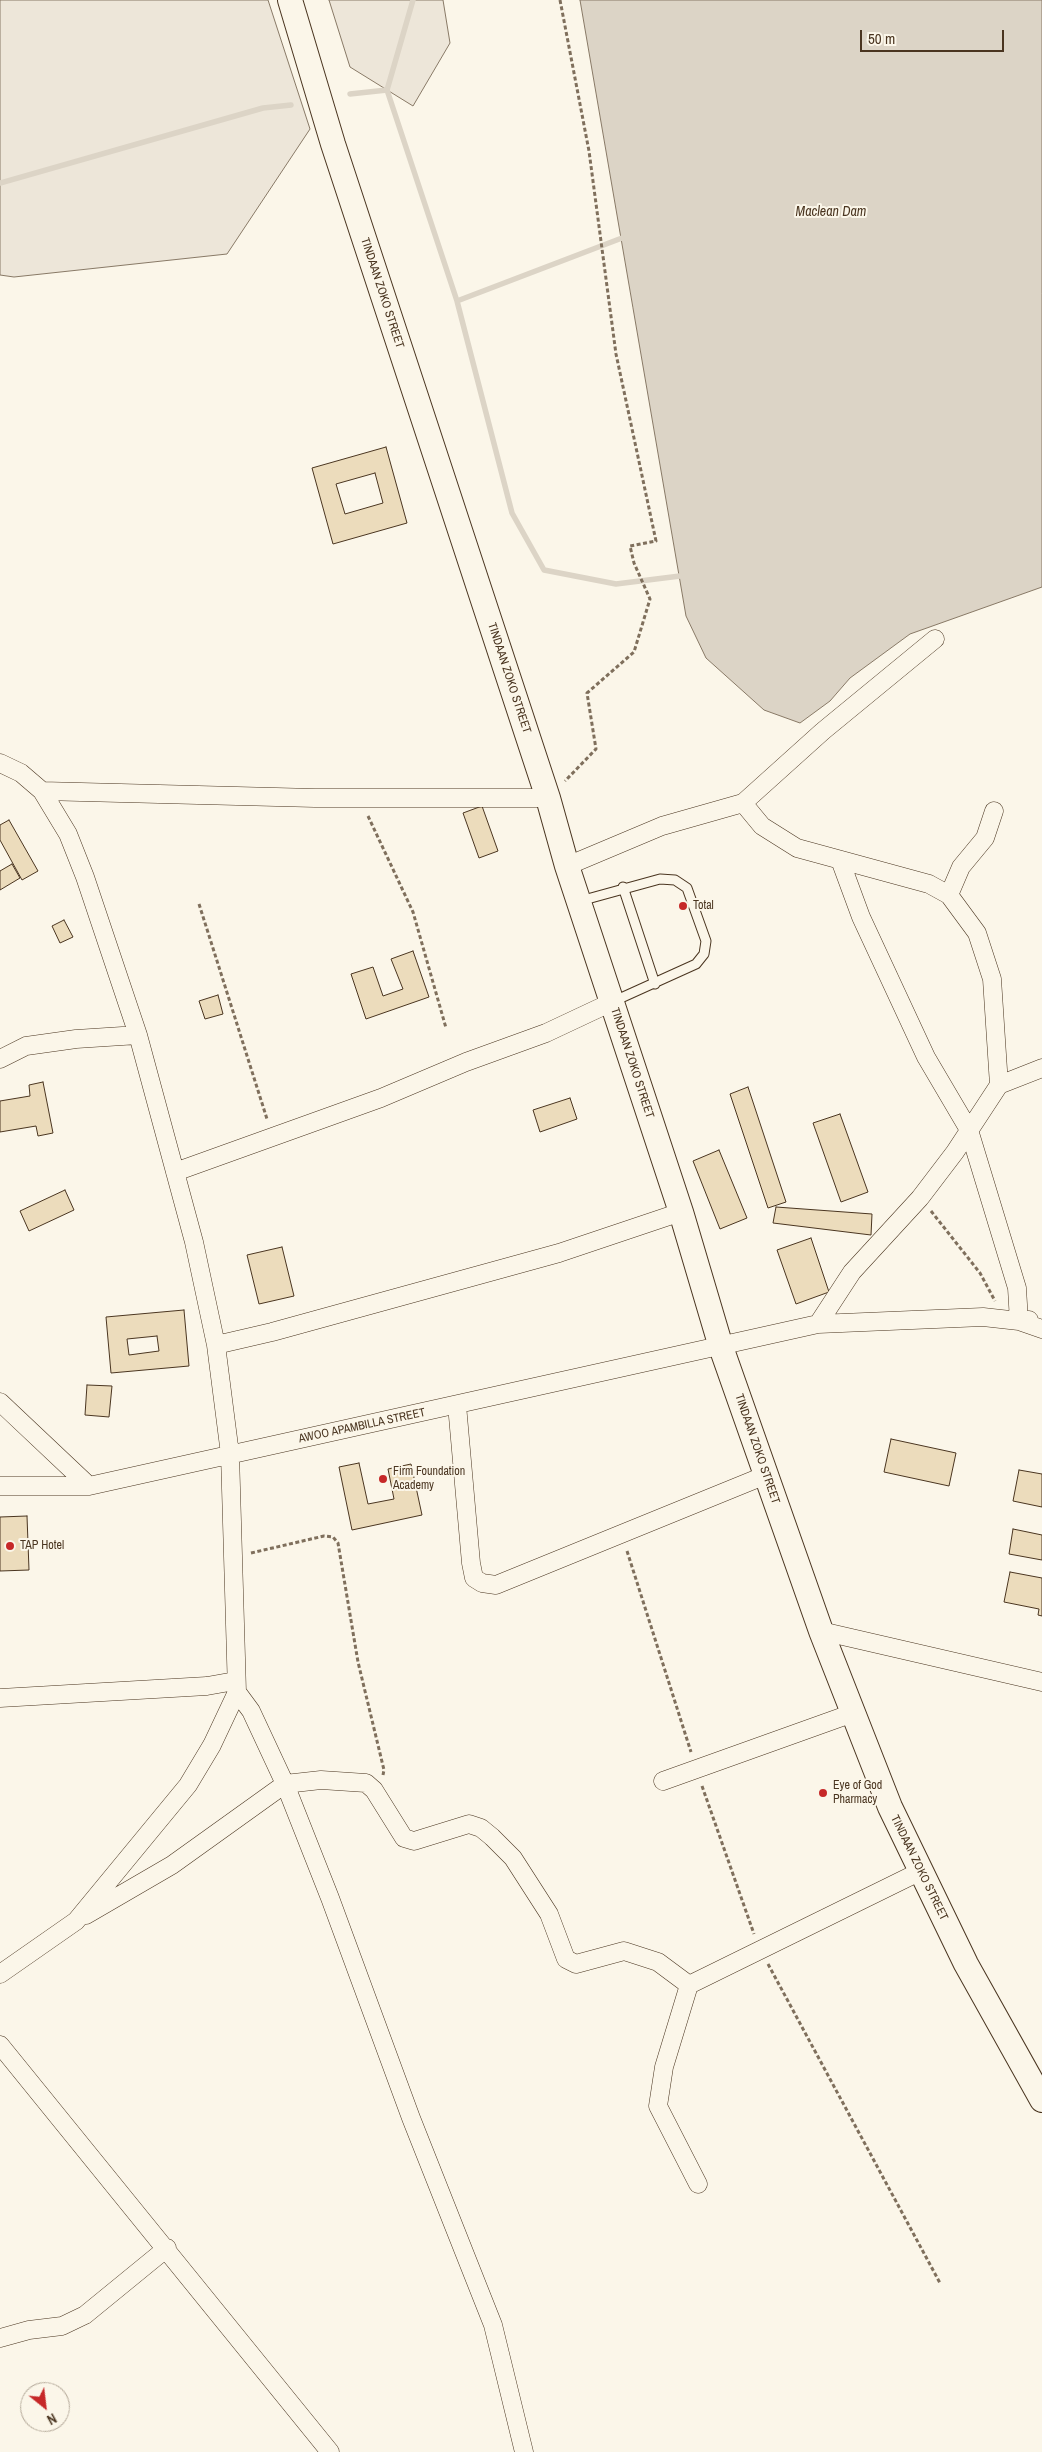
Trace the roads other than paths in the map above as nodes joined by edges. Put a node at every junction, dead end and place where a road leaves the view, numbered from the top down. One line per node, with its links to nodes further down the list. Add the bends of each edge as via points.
1 (290, 0): 5 (main road, TINDAAN ZOKO STREET, via 333,144)
2 (935, 638): 6 (street)
3 (0, 763): 4 (street, via 21,773)
4 (42, 791): 5 (street, via 360,798); 15 (street, via 68,834)
5 (548, 798): 9 (main road, TINDAAN ZOKO STREET)
6 (743, 803): 8 (street, via 762,826 797,848); 9 (street, via 662,826)
7 (994, 811): 11 (street, via 985,838 961,867)
8 (840, 860): 11 (street, via 929,884); 19 (street, via 861,918 926,1057)
9 (567, 866): 12 (main road, TINDAAN ZOKO STREET)
10 (623, 888): 12 (lane); 13 (lane); 13 (lane, via 660,879 675,880 687,888 706,941 704,954 696,964)
11 (949, 895): 18 (street, via 977,933 992,979)
12 (580, 901): 14 (main road, TINDAAN ZOKO STREET)
13 (655, 984): 14 (lane)
14 (612, 1002): 20 (street, via 546,1033 381,1098); 21 (main road, TINDAAN ZOKO STREET)
15 (138, 1035): 16 (street, via 26,1046); 20 (street)
16 (0, 1059)
17 (1042, 1068): 18 (street)
18 (999, 1085): 19 (street)
19 (969, 1130): 23 (street, via 1017,1288); 24 (street, via 920,1198 852,1272)
20 (175, 1172): 26 (street)
21 (681, 1212): 26 (street, via 559,1253); 27 (main road, TINDAAN ZOKO STREET)
22 (1042, 1318): 23 (street)
23 (1012, 1320): 24 (street, AWOO APAMBILLA STREET, via 983,1317); 25 (street)
24 (818, 1324): 27 (street, AWOO APAMBILLA STREET)
25 (1042, 1329)
26 (216, 1345): 30 (street)
27 (721, 1347): 29 (street, AWOO APAMBILLA STREET); 31 (main road, TINDAAN ZOKO STREET)
28 (0, 1402): 33 (street)
29 (457, 1406): 30 (street, AWOO APAMBILLA STREET); 31 (street, via 474,1578 482,1583 496,1584)
30 (230, 1454): 33 (street, AWOO APAMBILLA STREET); 36 (street)
31 (766, 1475): 34 (main road, TINDAAN ZOKO STREET)
32 (0, 1486): 33 (street, AWOO APAMBILLA STREET)
33 (89, 1486)
34 (821, 1631): 35 (street); 38 (main road, TINDAAN ZOKO STREET)
35 (1042, 1682)
36 (236, 1686): 37 (street); 40 (street); 42 (street, via 212,1745 188,1785)
37 (0, 1698)
38 (853, 1713): 39 (street); 41 (main road, TINDAAN ZOKO STREET, via 890,1807)
39 (663, 1781)
40 (285, 1784): 42 (street, via 172,1865); 44 (street, via 321,1780 366,1783 374,1790 404,1838 414,1841 469,1824 481,1828 513,1858 549,1914 566,1959 576,1964 624,1951 658,1962); 51 (street, via 493,2325)
41 (921, 1871): 44 (street); 46 (main road, TINDAAN ZOKO STREET, via 966,1964)
42 (76, 1920): 43 (street)
43 (0, 1974)
44 (688, 1985): 47 (street, via 664,2067 658,2106)
45 (0, 2045): 48 (street)
46 (1042, 2100)
47 (698, 2184)
48 (167, 2248): 49 (street, via 85,2315 62,2326); 50 (street)
49 (0, 2338)
50 (330, 2452)
51 (524, 2452)

